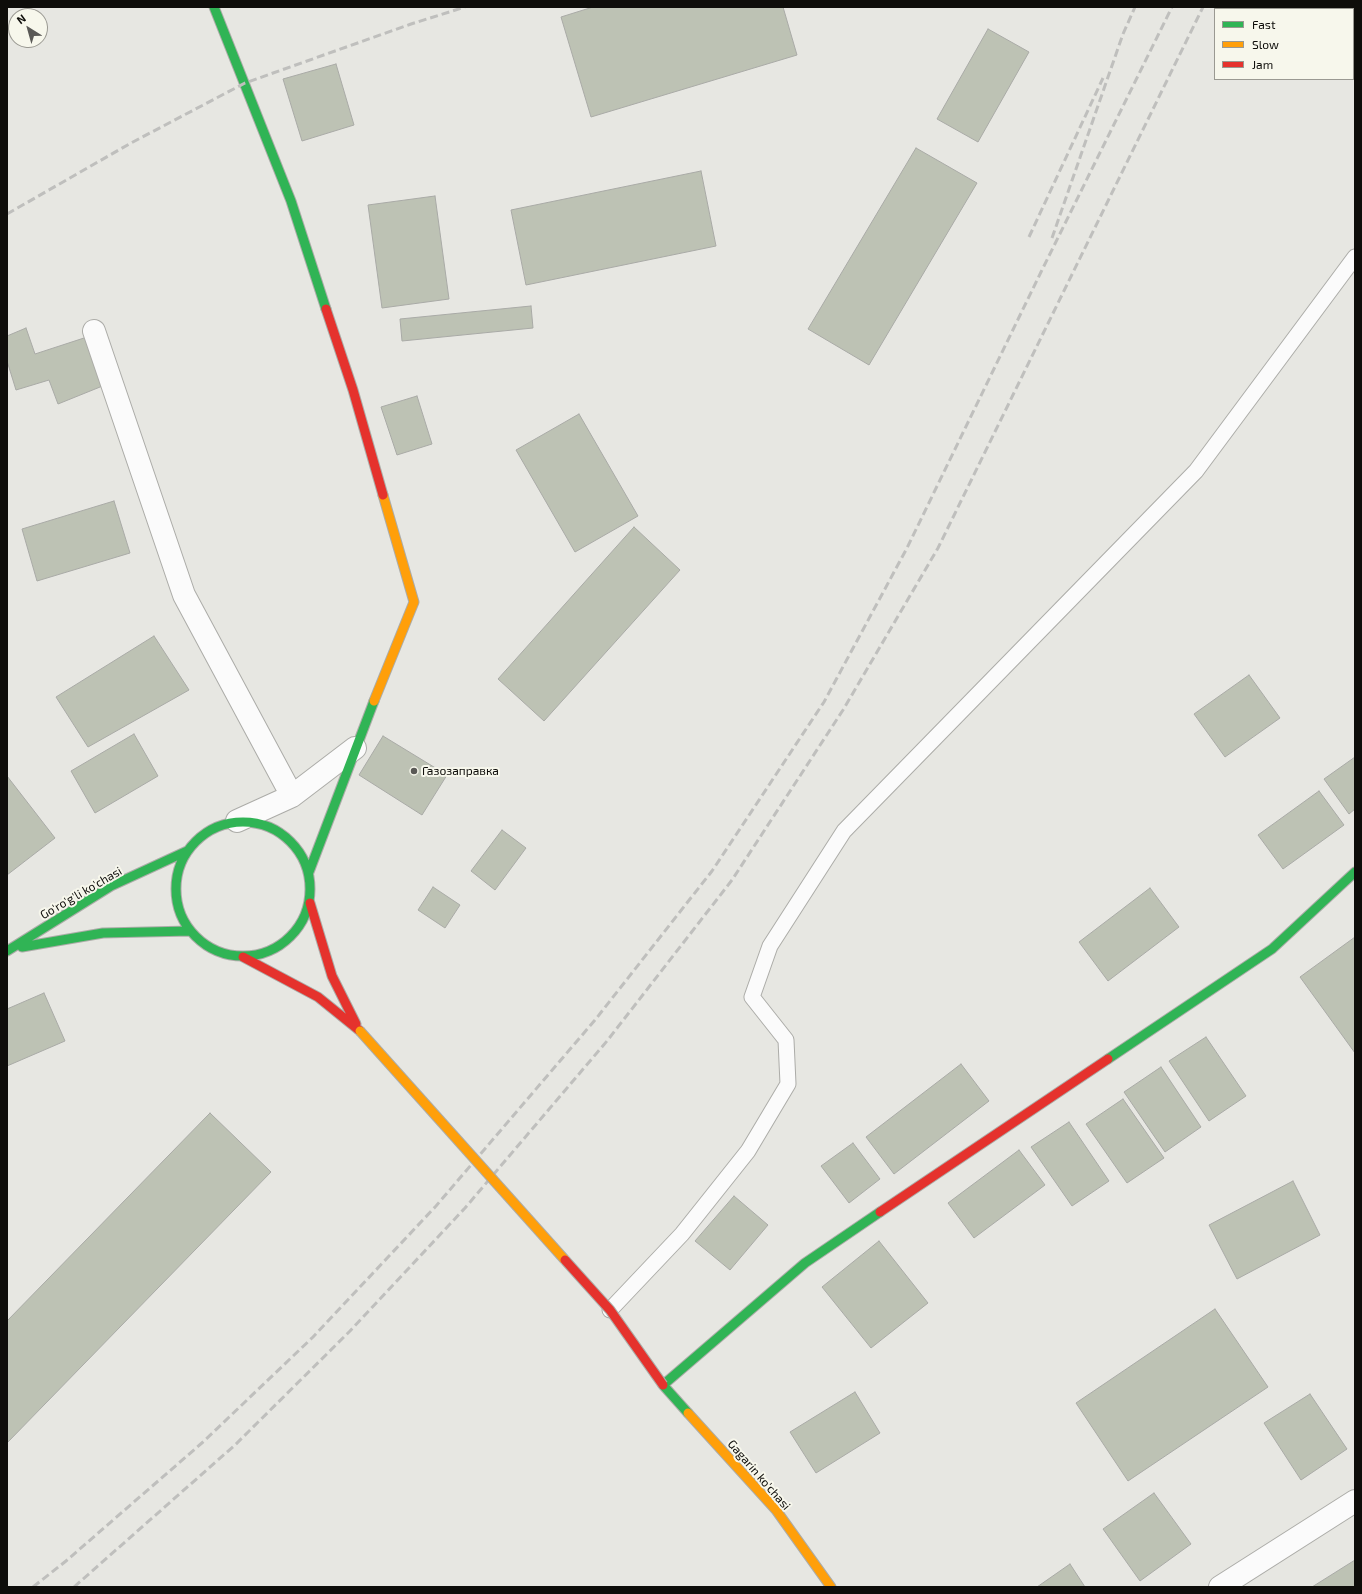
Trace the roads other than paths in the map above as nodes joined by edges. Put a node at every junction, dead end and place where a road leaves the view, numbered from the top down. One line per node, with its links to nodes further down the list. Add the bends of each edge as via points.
1 (214, 7): 4 (main road, via 291,201 353,390 414,602)
2 (1355, 257): 15 (lane, via 1196,471 844,832 770,946 752,997 786,1040 788,1084 748,1151 682,1234)
3 (94, 331): 5 (street, via 184,595)
4 (355, 748): 5 (street); 8 (main road)
5 (292, 796): 6 (street)
6 (237, 821): 7 (main road, via 206,832); 8 (main road, via 269,826 296,845)
7 (187, 851): 11 (main road, via 176,878 177,906); 12 (main road, Go'ro'g'li ko'chasi, via 111,886)
8 (309, 872): 10 (main road)
9 (1355, 872): 16 (main road, via 1272,949 805,1263)
10 (310, 903): 13 (main road, via 296,931 273,950); 14 (main road, via 332,976)
11 (190, 931): 12 (main road, Go'ro'g'li ko'chasi, via 103,933); 13 (main road, via 213,950)
12 (9, 950)
13 (243, 957): 14 (main road, via 318,997)
14 (360, 1031): 15 (main road, Gagarin ko'chasi, bridge)
15 (610, 1310): 16 (main road, Gagarin ko'chasi, bridge)
16 (663, 1385): 18 (main road, Gagarin ko'chasi, via 776,1510)
17 (1355, 1501): 19 (street)
18 (831, 1587)
19 (1220, 1587)

